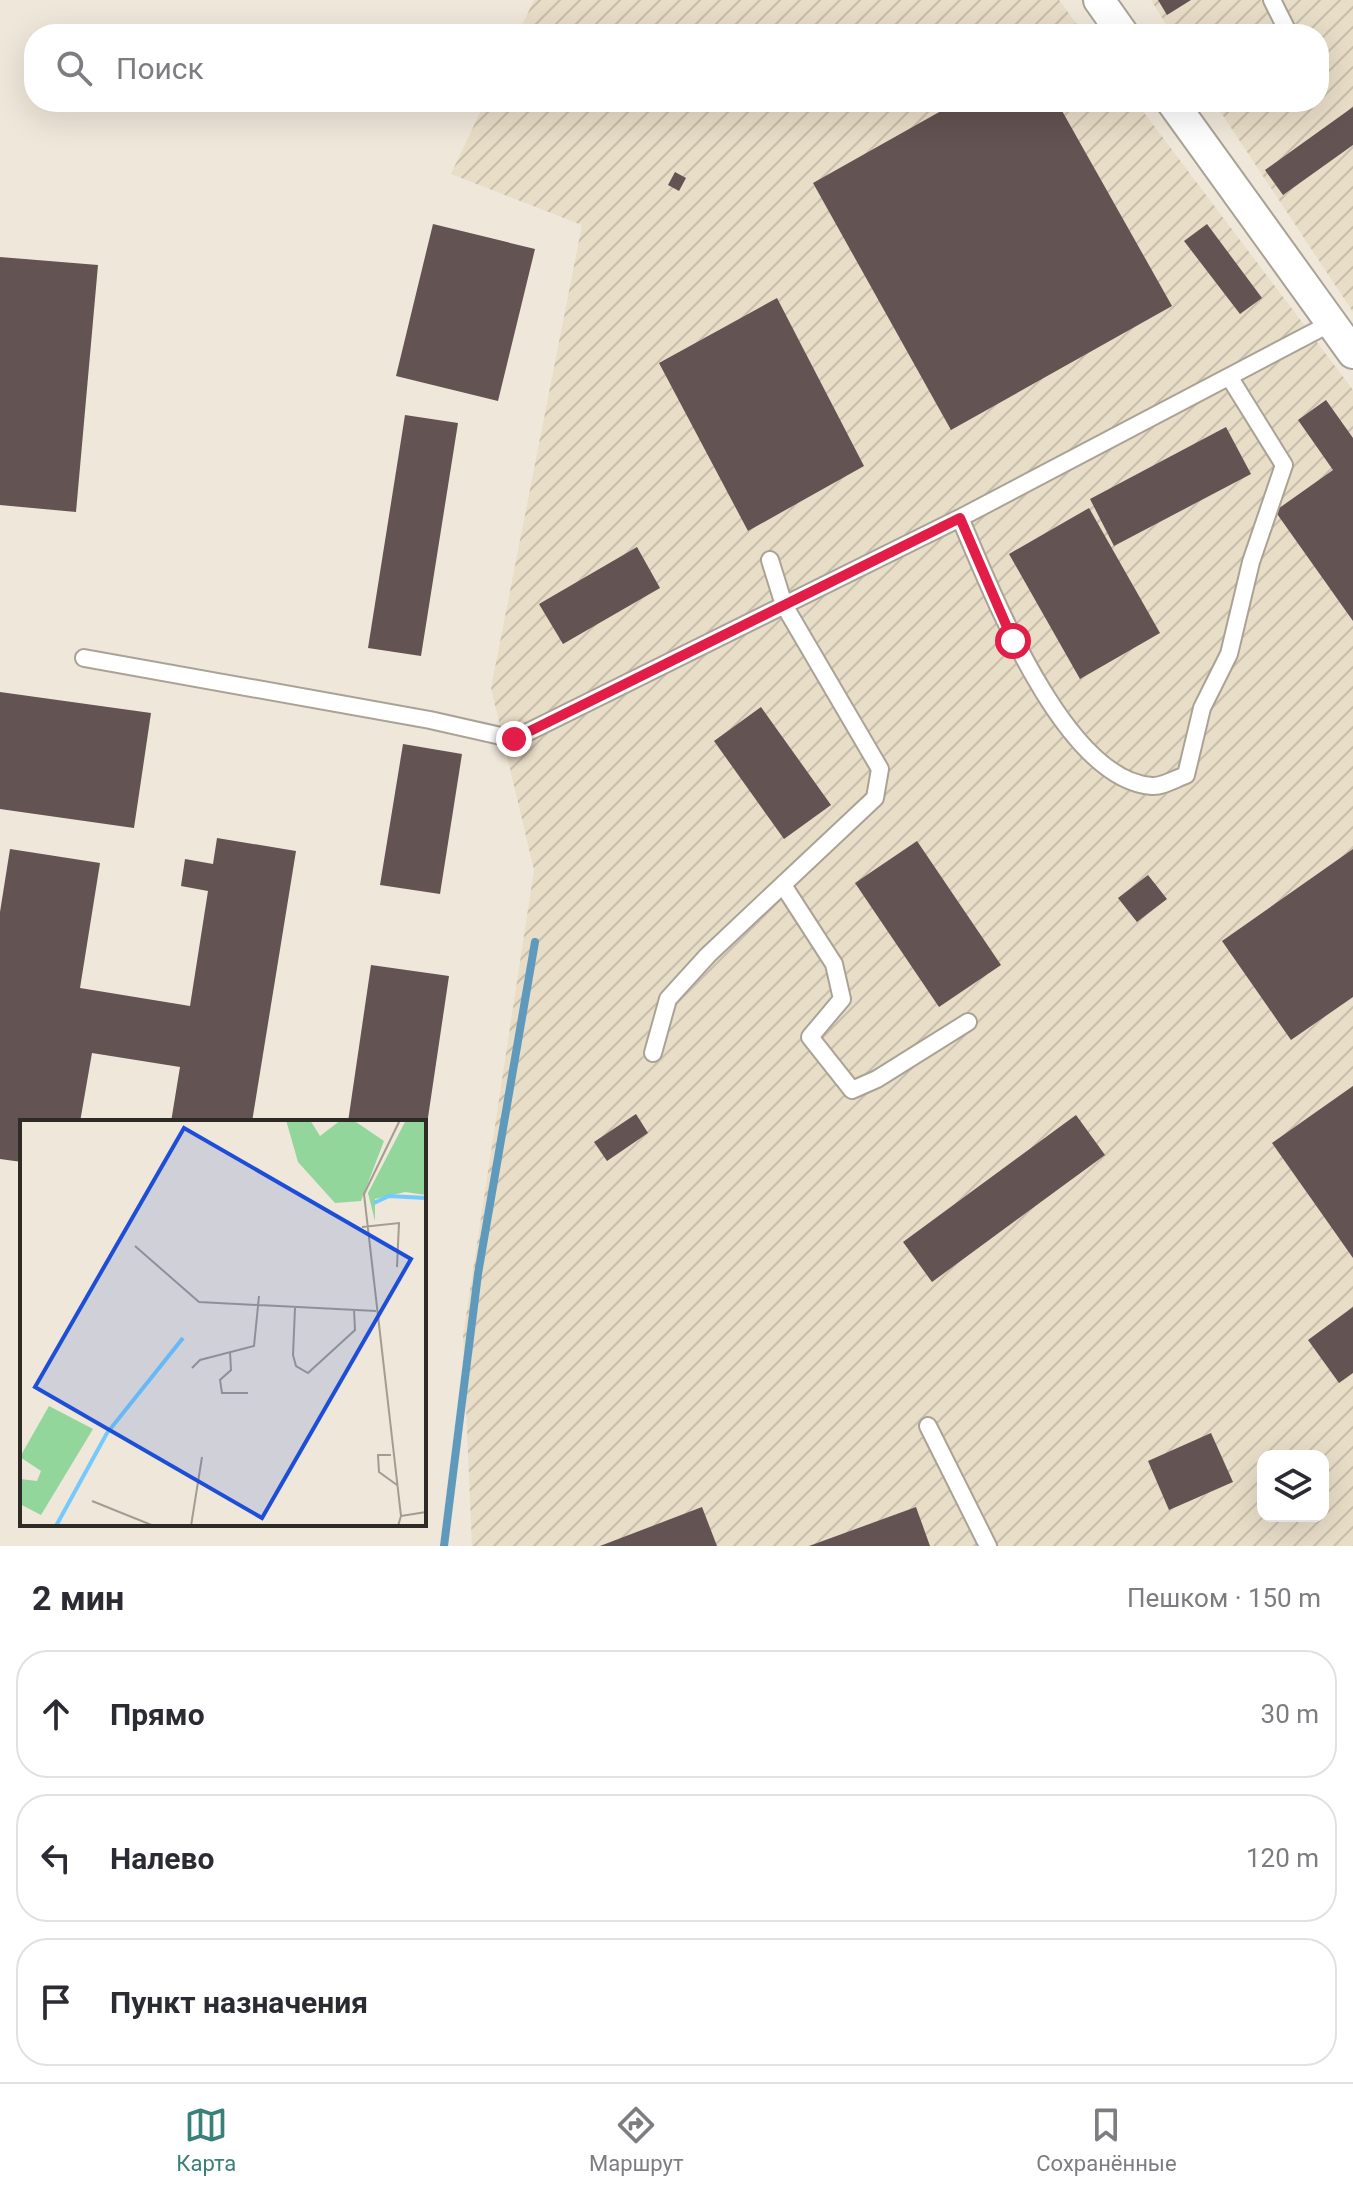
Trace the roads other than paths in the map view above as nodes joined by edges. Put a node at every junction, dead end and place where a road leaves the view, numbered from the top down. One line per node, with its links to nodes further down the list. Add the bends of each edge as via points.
1 (1099, 0): 3 (street)
2 (1272, 0): 4 (lane)
3 (1116, 24)
4 (1284, 24)
5 (1179, 112): 6 (street)
6 (1331, 323): 7 (street); 8 (lane)
7 (1353, 353)
8 (1230, 378): 9 (lane); 9 (lane, via 1284,465 1251,562 1229,654 1202,708 1186,775 1154,787 1115,775 1072,735 1013,641)
9 (960, 518): 11 (lane)
10 (770, 560): 11 (lane)
11 (784, 605): 12 (lane, via 514,739); 13 (lane, via 880,769 875,798)
12 (84, 658)
13 (783, 885): 14 (lane, via 834,964 842,999 810,1037 852,1090); 15 (lane, via 668,999)
14 (968, 1022)
15 (653, 1053)
16 (928, 1426): 17 (lane)
17 (988, 1546)

